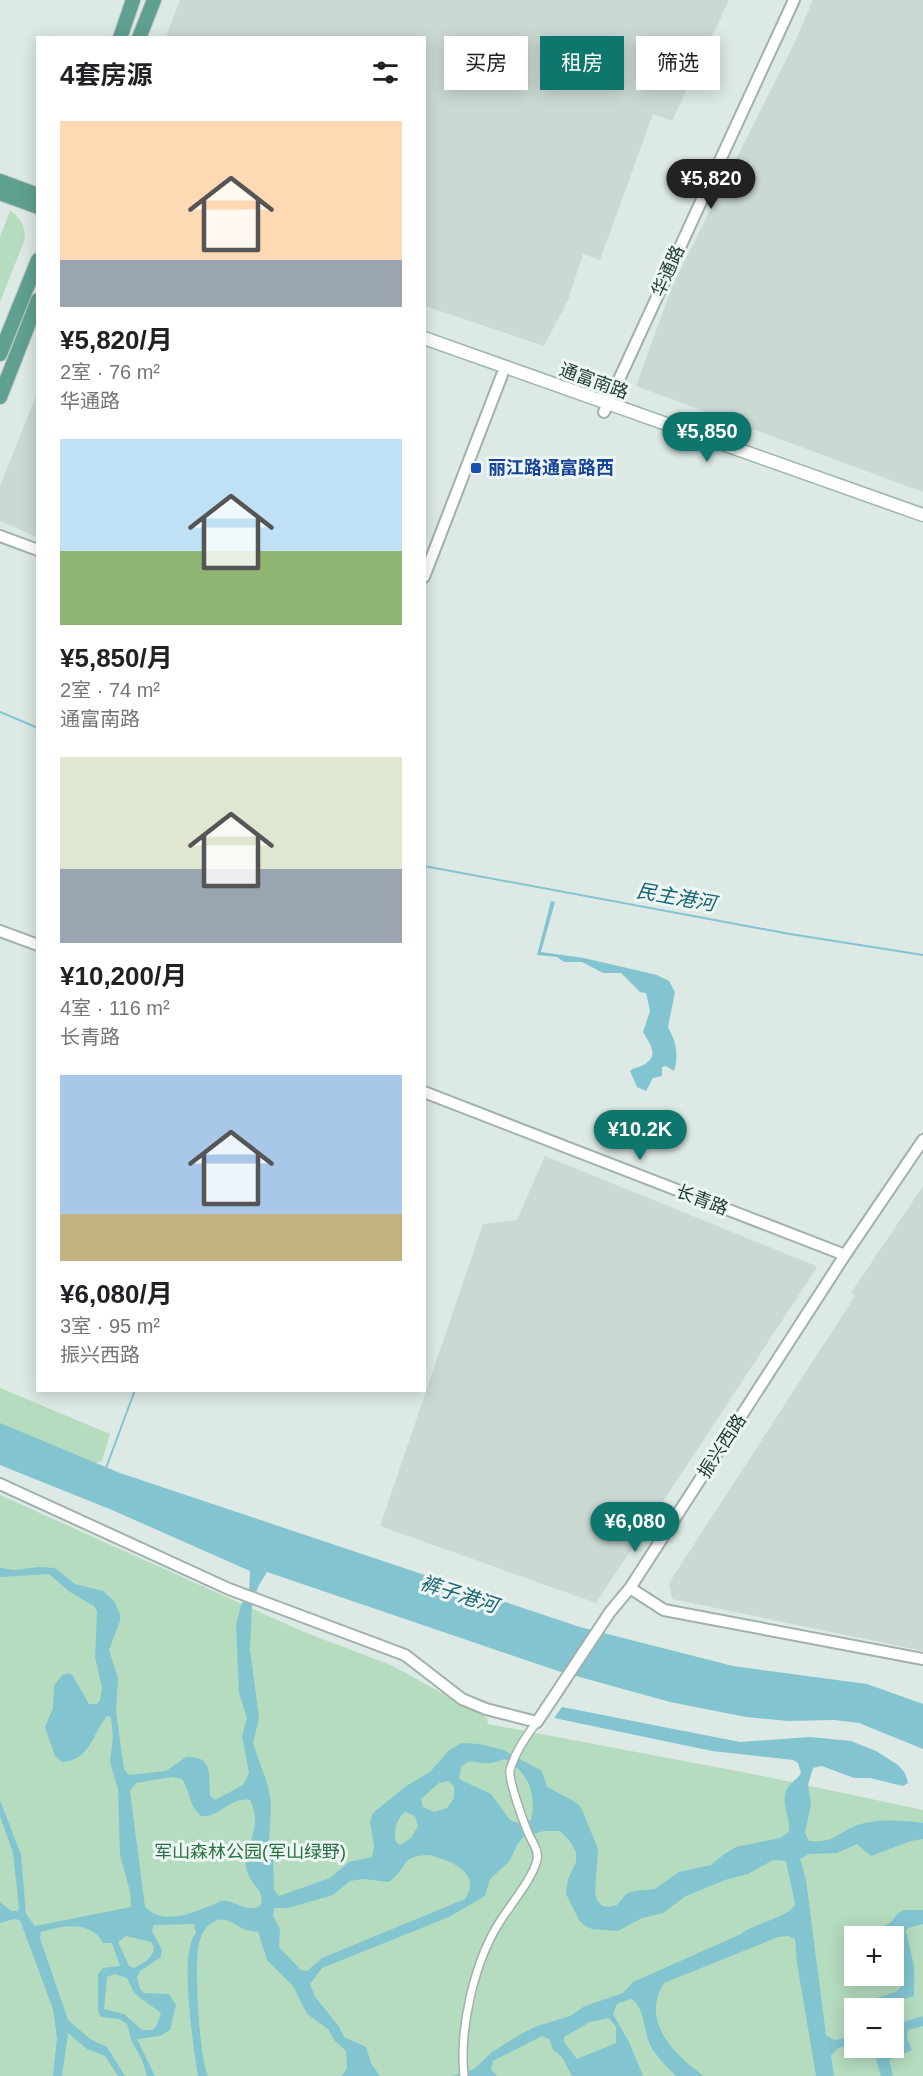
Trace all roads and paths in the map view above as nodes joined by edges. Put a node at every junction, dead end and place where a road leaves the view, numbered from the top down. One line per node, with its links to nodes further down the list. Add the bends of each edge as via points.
1 (133, 0): 4 (main road)
2 (154, 0): 5 (main road)
3 (794, 0): 17 (street, 华通路)
4 (121, 36)
5 (140, 36)
6 (0, 182): 8 (main road)
7 (0, 193): 9 (main road)
8 (36, 194)
9 (36, 206)
10 (36, 265): 14 (main road)
11 (36, 305): 16 (main road)
12 (426, 339): 17 (main road, 通富南路)
13 (426, 348): 15 (main road, 通富南路)
14 (0, 354)
15 (502, 375): 17 (main road, 通富南路); 22 (street)
16 (0, 397)
17 (605, 408): 18 (main road, 通富南路); 19 (main road, 通富南路)
18 (923, 515)
19 (923, 521)
20 (0, 536): 21 (street)
21 (36, 549)
22 (426, 572)
23 (0, 931): 24 (street)
24 (36, 944)
25 (426, 1093): 27 (street, 长青路)
26 (923, 1140): 27 (street, 振兴西路)
27 (845, 1255): 29 (street, 振兴西路)
28 (0, 1484): 31 (street, via 250,1597 405,1655 470,1702)
29 (630, 1588): 30 (street, via 664,1610); 31 (street, 振兴西路)
30 (923, 1659)
31 (537, 1722): 32 (street, via 522,1742 509,1772 537,1856 494,1931 473,1987)
32 (464, 2073)

